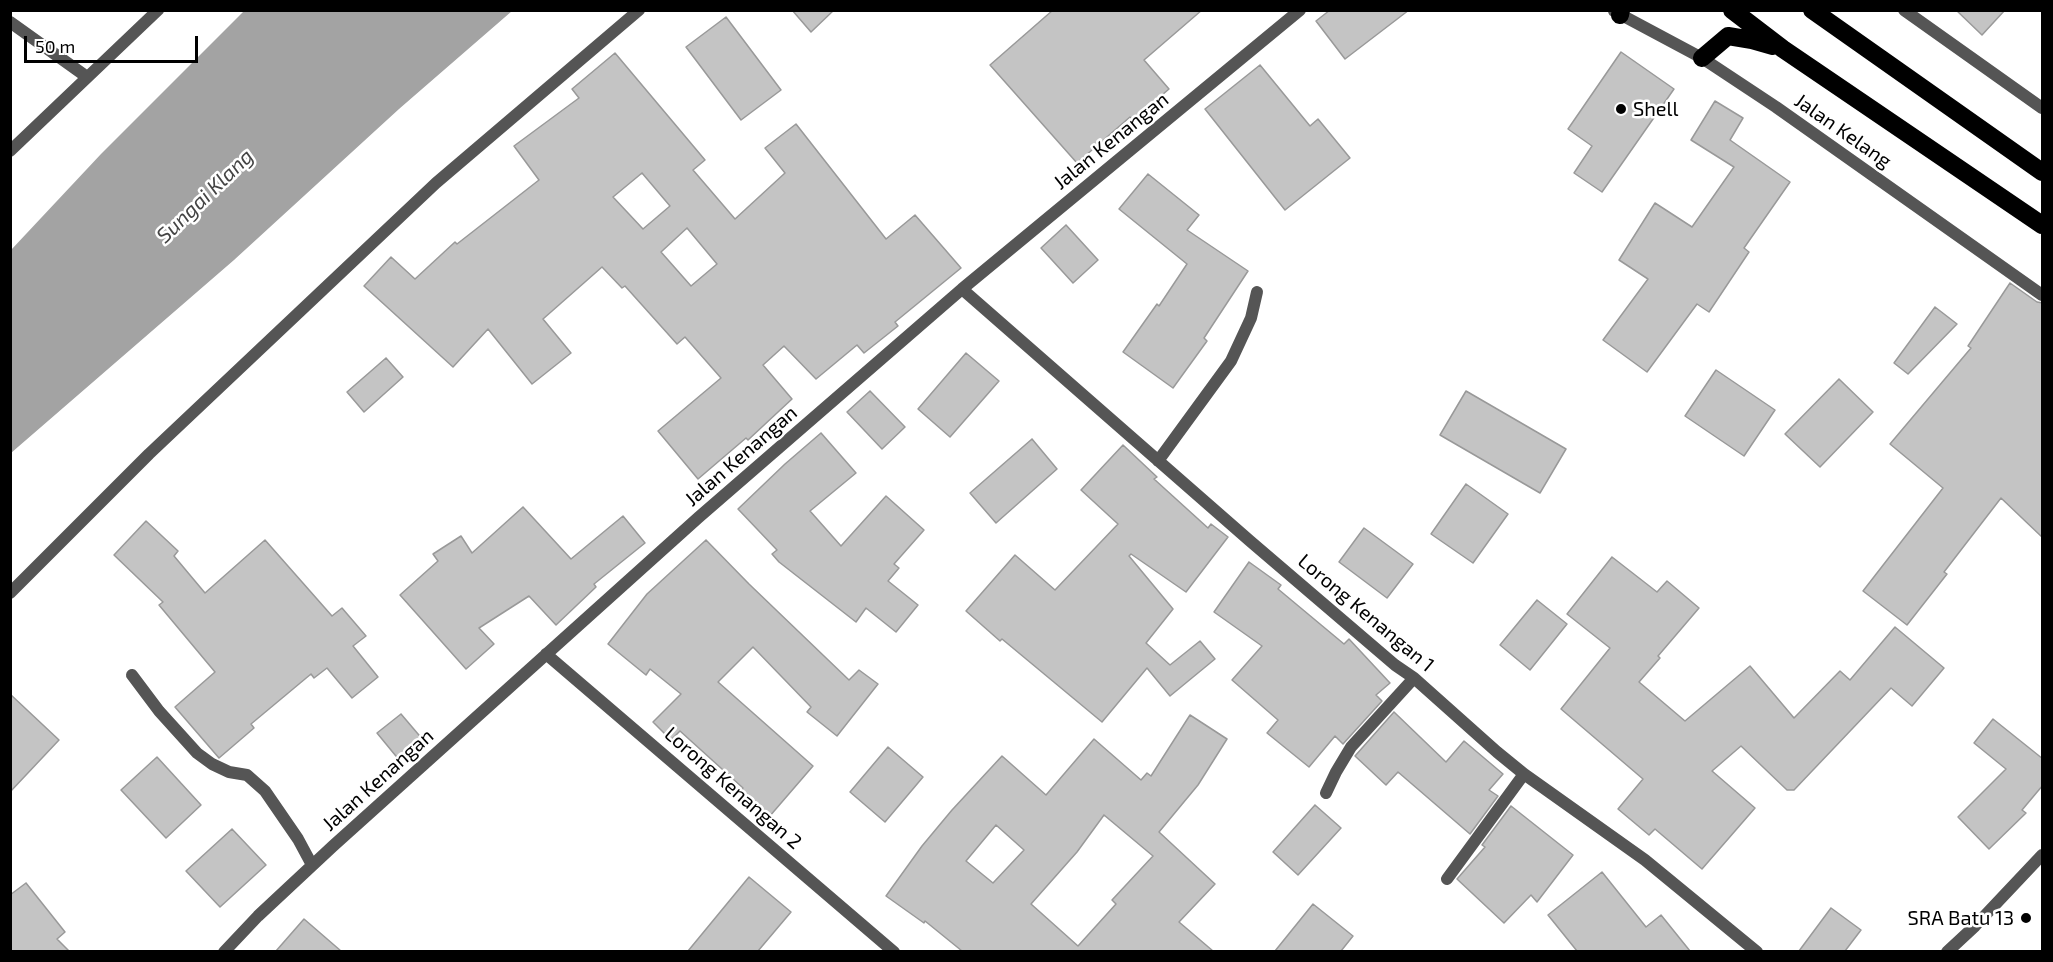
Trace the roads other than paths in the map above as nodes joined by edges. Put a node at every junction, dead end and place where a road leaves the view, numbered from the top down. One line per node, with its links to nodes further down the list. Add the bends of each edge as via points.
1 (158, 10): 11 (street)
2 (639, 10): 20 (street, via 436,183 149,454)
3 (1300, 10): 16 (street, Jalan Kenangan)
4 (1732, 10): 9 (highway)
5 (1812, 10): 14 (highway)
6 (1904, 10): 12 (street)
7 (1618, 12): 10 (street, Jalan Kelang)
8 (10, 22): 11 (street)
9 (1783, 49): 10 (highway, via 1728,36); 15 (highway)
10 (1702, 58): 18 (street, Jalan Kelang)
11 (87, 77): 13 (street)
12 (2043, 108)
13 (10, 151)
14 (2043, 172)
15 (2043, 225)
16 (962, 289): 19 (street, Lorong Kenangan 1); 21 (street, Jalan Kenangan)
17 (1257, 292): 19 (street, via 1251,318 1231,361)
18 (2043, 295)
19 (1158, 461): 23 (street, Lorong Kenangan 1)
20 (10, 593)
21 (546, 654): 27 (street, Jalan Kenangan); 30 (street, Lorong Kenangan 2)
22 (132, 675): 27 (street, via 197,753 229,772 247,775 265,791)
23 (1414, 678): 24 (street, Lorong Kenangan 1); 25 (street, via 1352,747)
24 (1524, 774): 28 (street); 31 (street, Lorong Kenangan 1, via 1645,860)
25 (1326, 793)
26 (2043, 855): 32 (street)
27 (312, 866): 29 (street, Jalan Kenangan)
28 (1447, 879)
29 (224, 951)
30 (892, 951)
31 (1756, 951)
32 (1947, 951)

